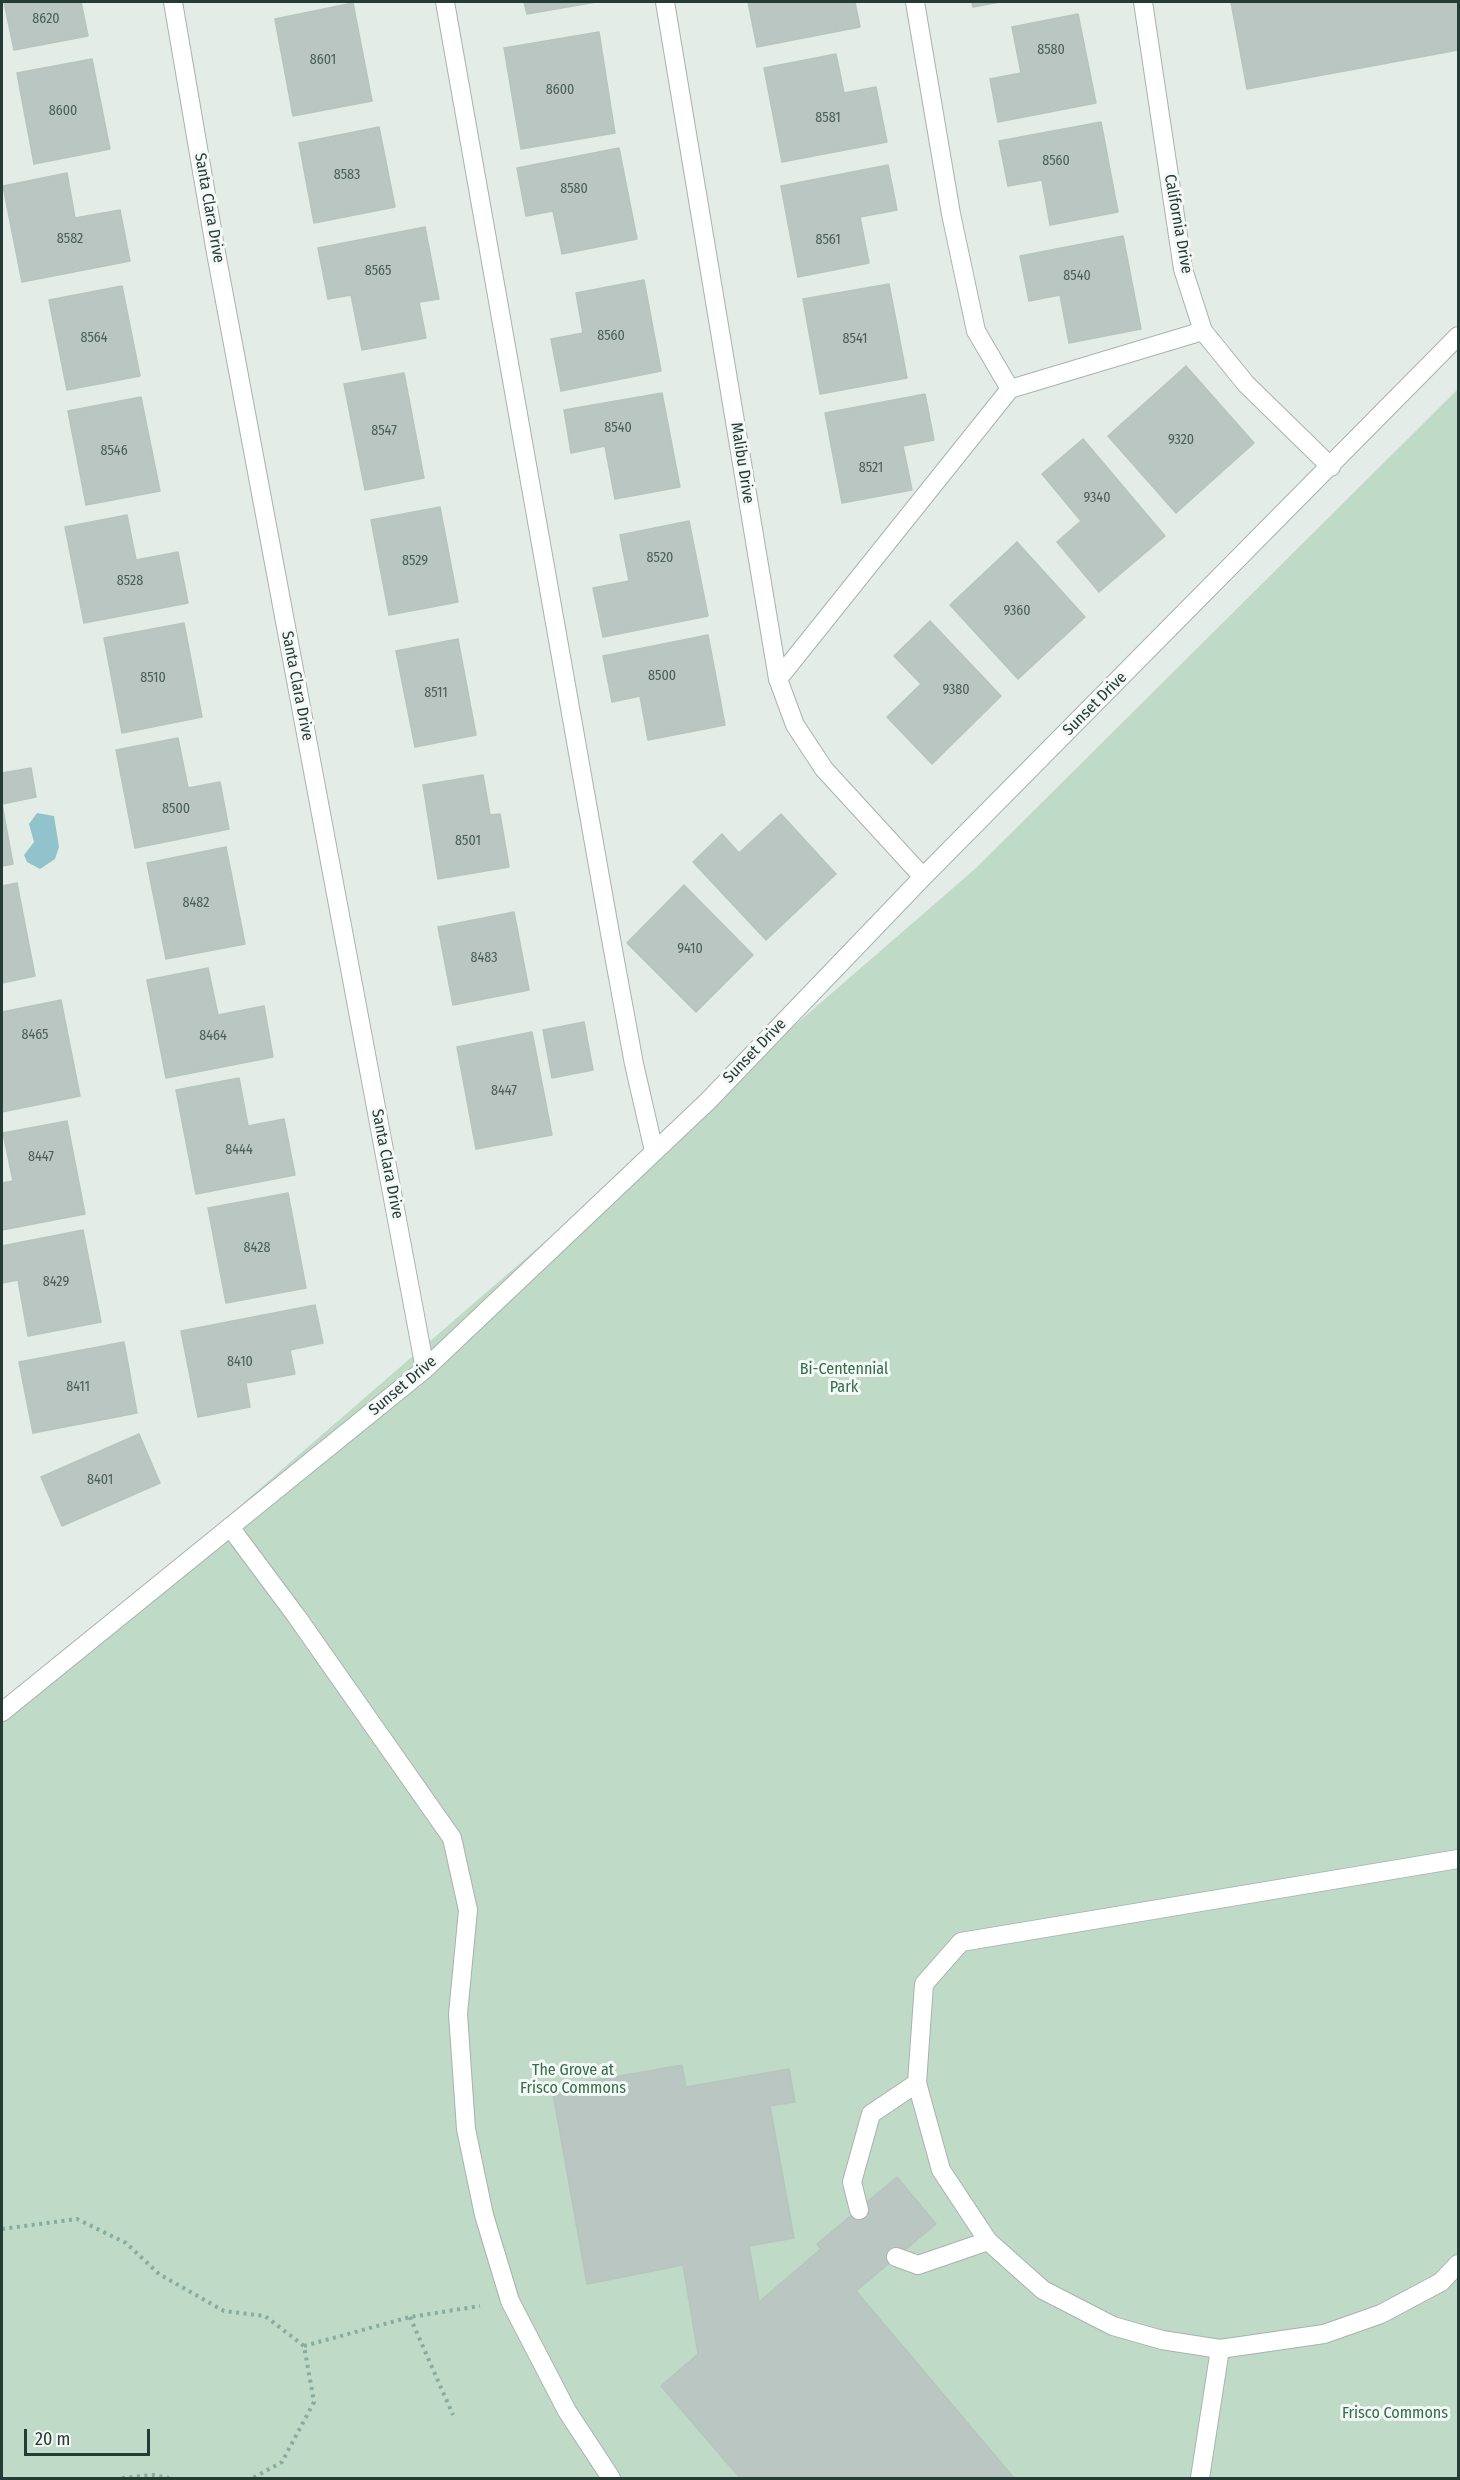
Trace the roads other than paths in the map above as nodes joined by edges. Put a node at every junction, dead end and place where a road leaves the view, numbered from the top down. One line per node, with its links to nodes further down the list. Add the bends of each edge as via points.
1 (173, 2): 13 (street, Santa Clara Drive, via 216,253)
2 (445, 2): 12 (street, via 540,526 582,783)
3 (665, 2): 10 (street, Malibu Drive)
4 (915, 2): 8 (street, via 951,214 976,331)
5 (1143, 2): 6 (street, California Drive, via 1184,269)
6 (1203, 331): 8 (street); 9 (street, California Drive, via 1246,384)
7 (1458, 336): 9 (street, Sunset Drive)
8 (1010, 389): 10 (street)
9 (1331, 467): 11 (street, Sunset Drive)
10 (778, 679): 11 (street, Malibu Drive, via 795,726 824,769)
11 (923, 877): 12 (street, Sunset Drive)
12 (654, 1151): 13 (street, Sunset Drive)
13 (425, 1370): 14 (street, Sunset Drive)
14 (230, 1527): 15 (street, Sunset Drive); 23 (street, via 452,1838 468,1910 458,2014 466,2129 484,2215 510,2301 567,2411)
15 (2, 1712)
16 (1458, 1859): 17 (street, via 961,1942 924,1984)
17 (917, 2083): 18 (street, via 871,2114 852,2182); 19 (street, via 941,2170)
18 (858, 2210)
19 (988, 2241): 20 (street, via 918,2265); 22 (street, via 1043,2290 1113,2326 1162,2340)
20 (896, 2257)
21 (1458, 2264): 22 (street, via 1441,2282 1371,2318 1324,2334)
22 (1220, 2349): 24 (street)
23 (611, 2478)
24 (1200, 2478)

